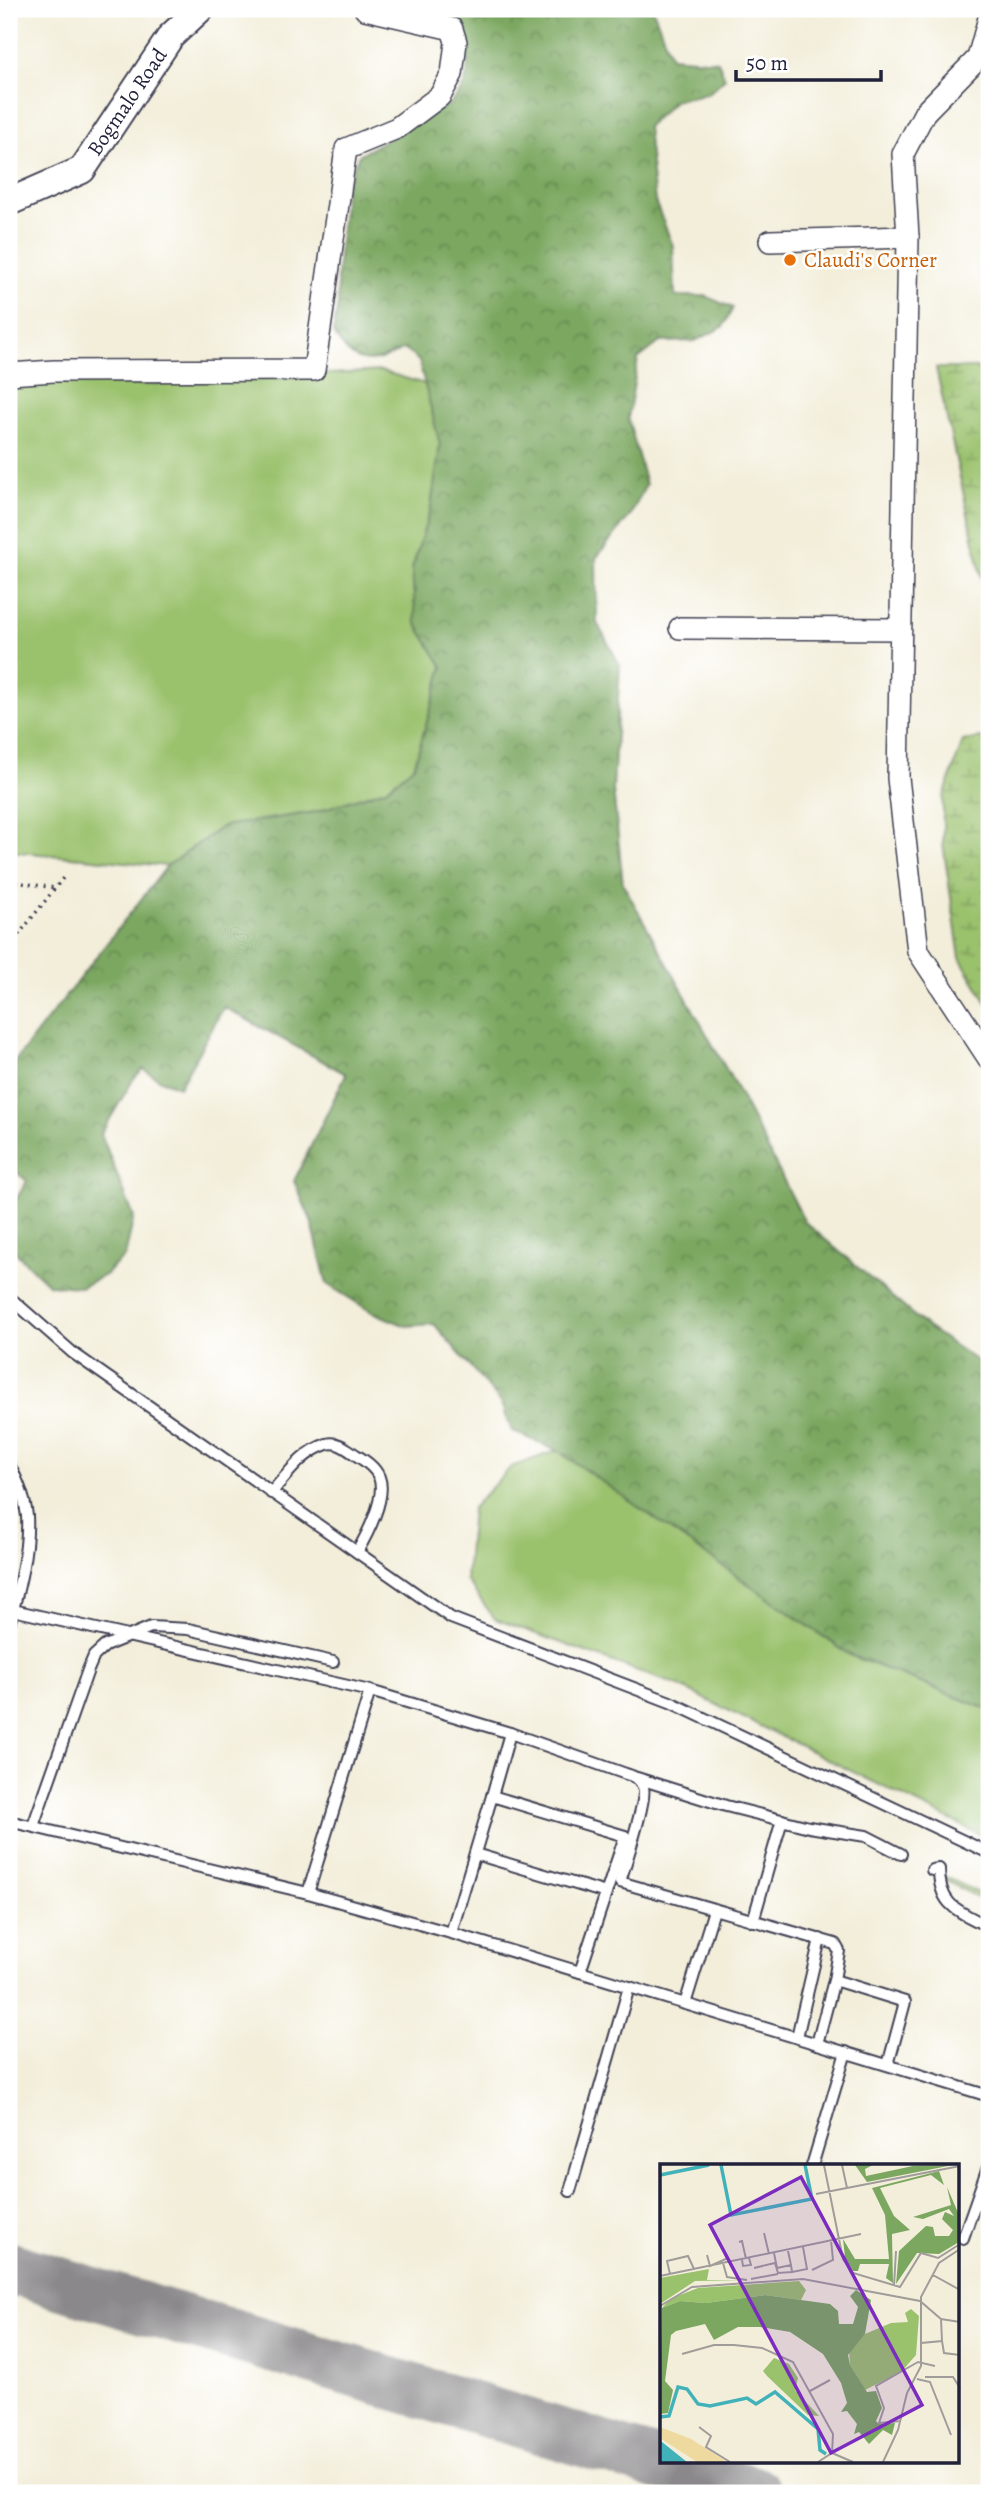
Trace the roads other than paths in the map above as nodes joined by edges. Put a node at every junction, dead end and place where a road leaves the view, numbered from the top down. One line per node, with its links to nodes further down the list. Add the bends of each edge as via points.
1 (200, 9): 4 (street, Bogmalo Road, via 171,36 82,170)
2 (365, 9): 7 (street, via 452,29 456,42 452,74 440,96 397,128 346,149 314,370)
3 (989, 19): 5 (street, via 978,58 925,112 903,154)
4 (9, 202)
5 (908, 237): 6 (street); 9 (street)
6 (770, 242)
7 (9, 373)
8 (680, 628): 9 (street)
9 (900, 629): 10 (street, via 898,778 918,951)
10 (989, 1059)
11 (9, 1297): 13 (lane, via 73,1353)
12 (9, 1464): 15 (lane, via 27,1515)
13 (271, 1493): 14 (lane); 14 (lane, via 300,1459 328,1443 340,1444 368,1463 379,1476 381,1491 370,1529)
14 (356, 1552): 26 (lane, via 451,1618 670,1702)
15 (13, 1610): 16 (lane); 17 (lane)
16 (9, 1625)
17 (131, 1636): 18 (lane, via 152,1627 188,1629); 19 (lane); 25 (lane, via 105,1646 94,1656)
18 (333, 1662)
19 (370, 1691): 20 (lane); 30 (lane)
20 (510, 1733): 21 (lane); 22 (lane)
21 (635, 1777): 23 (lane); 32 (lane, via 645,1790 620,1882)
22 (492, 1796): 27 (lane); 31 (lane, via 625,1836)
23 (782, 1820): 28 (lane, via 866,1836); 33 (lane)
24 (9, 1821): 25 (lane)
25 (33, 1826): 30 (lane)
26 (989, 1853)
27 (474, 1854): 31 (lane); 35 (lane)
28 (901, 1854)
29 (932, 1870): 34 (lane, via 939,1869 939,1887 946,1900)
30 (308, 1893): 35 (lane)
31 (606, 1893): 37 (lane)
32 (714, 1910): 33 (lane); 40 (lane)
33 (752, 1921): 36 (lane)
34 (989, 1927)
35 (450, 1933): 37 (lane)
36 (820, 1939): 38 (lane, via 839,1947); 41 (lane)
37 (580, 1972): 39 (lane)
38 (834, 1980): 42 (lane); 44 (lane, via 905,2002)
39 (629, 1987): 40 (lane); 48 (lane)
40 (685, 2004): 41 (lane)
41 (797, 2037): 42 (lane)
42 (817, 2044): 43 (lane)
43 (846, 2052): 44 (lane); 46 (lane)
44 (888, 2065): 45 (lane)
45 (989, 2096)
46 (813, 2164)
47 (989, 2164): 49 (lane)
48 (570, 2191)
49 (962, 2238)

